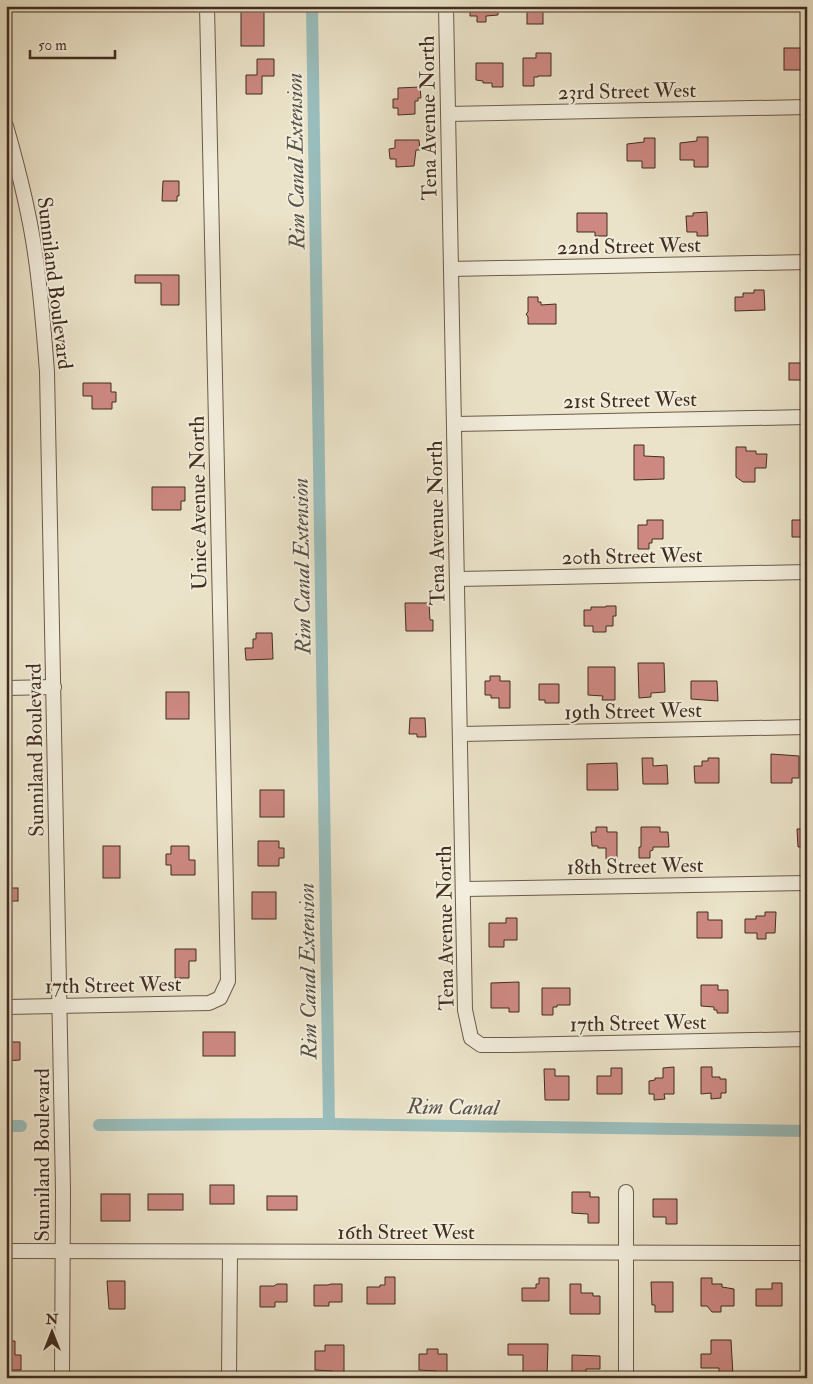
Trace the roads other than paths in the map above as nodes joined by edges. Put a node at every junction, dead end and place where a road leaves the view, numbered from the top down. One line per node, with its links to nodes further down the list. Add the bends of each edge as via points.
1 (207, 6): 18 (street, Unice Avenue North, via 228,971 228,981)
2 (446, 6): 4 (street, Tena Avenue North)
3 (807, 107): 4 (street, 23rd Street West)
4 (448, 114): 7 (street, Tena Avenue North)
5 (6, 126): 12 (street, Sunniland Boulevard, via 29,218 42,305 47,372)
6 (807, 262): 7 (street, 22nd Street West)
7 (451, 269): 9 (street, Tena Avenue North)
8 (807, 417): 9 (street, 21st Street West)
9 (454, 424): 11 (street, Tena Avenue North)
10 (807, 572): 11 (street, 20th Street West)
11 (457, 579): 15 (street, Tena Avenue North)
12 (54, 687): 13 (street); 19 (street, Sunniland Boulevard)
13 (6, 688)
14 (807, 727): 15 (street, 19th Street West)
15 (460, 734): 17 (street, Tena Avenue North)
16 (807, 883): 17 (street, 18th Street West)
17 (464, 889): 21 (street, Tena Avenue North, via 465,1010)
18 (220, 998): 19 (street, 17th Street West, via 209,1003)
19 (60, 1006): 20 (street, 17th Street West); 25 (street, Sunniland Boulevard)
20 (6, 1007)
21 (471, 1038): 22 (street, 17th Street West, via 481,1045)
22 (807, 1039)
23 (626, 1192): 27 (street)
24 (6, 1251): 25 (street, 16th Street West)
25 (63, 1251): 26 (street, 16th Street West); 29 (street, Sunniland Boulevard)
26 (230, 1252): 27 (street, 16th Street West); 30 (street)
27 (626, 1252): 28 (street, 16th Street West); 31 (street)
28 (807, 1253)
29 (62, 1378)
30 (229, 1378)
31 (626, 1378)

